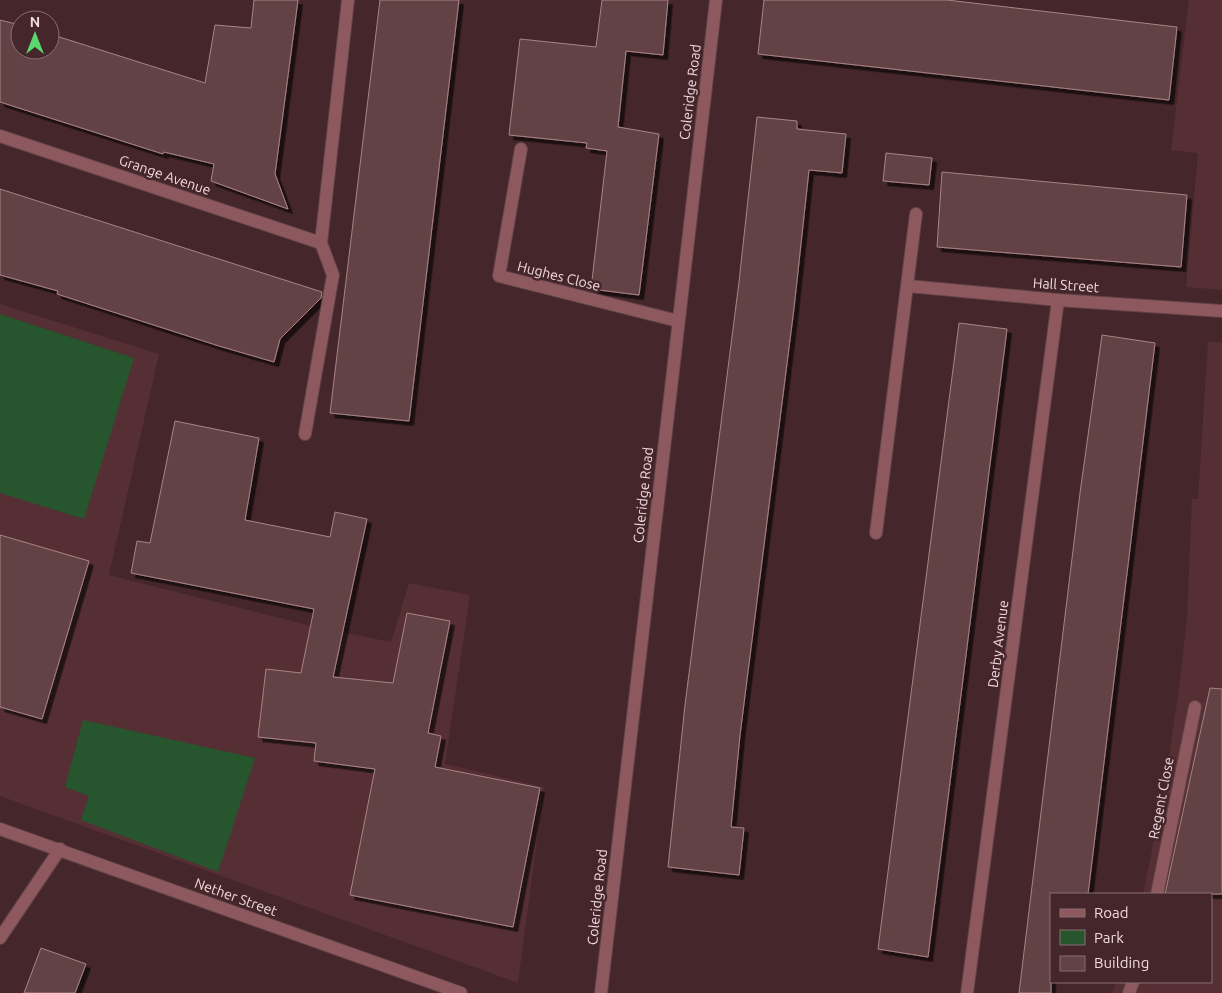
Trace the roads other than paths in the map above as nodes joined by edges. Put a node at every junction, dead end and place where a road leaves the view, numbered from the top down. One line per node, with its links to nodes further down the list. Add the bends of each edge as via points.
1 (348, 0): 6 (street)
2 (716, 0): 10 (street, Coleridge Road)
3 (0, 136): 6 (street, Grange Avenue)
4 (521, 149): 10 (street, Hughes Close, via 499,276)
5 (916, 214): 7 (street)
6 (321, 243): 11 (street, via 333,275)
7 (908, 286): 8 (street, Hall Street); 12 (street)
8 (1058, 300): 9 (street, Hall Street); 20 (street, Derby Avenue)
9 (1222, 311)
10 (678, 321): 19 (street, Coleridge Road)
11 (305, 434)
12 (876, 533)
13 (1195, 707): 16 (street, Regent Close)
14 (0, 829): 15 (street, Nether Street)
15 (60, 849): 17 (street); 18 (street, Nether Street)
16 (1157, 893)
17 (0, 938)
18 (461, 993)
19 (601, 993)
20 (967, 993)

